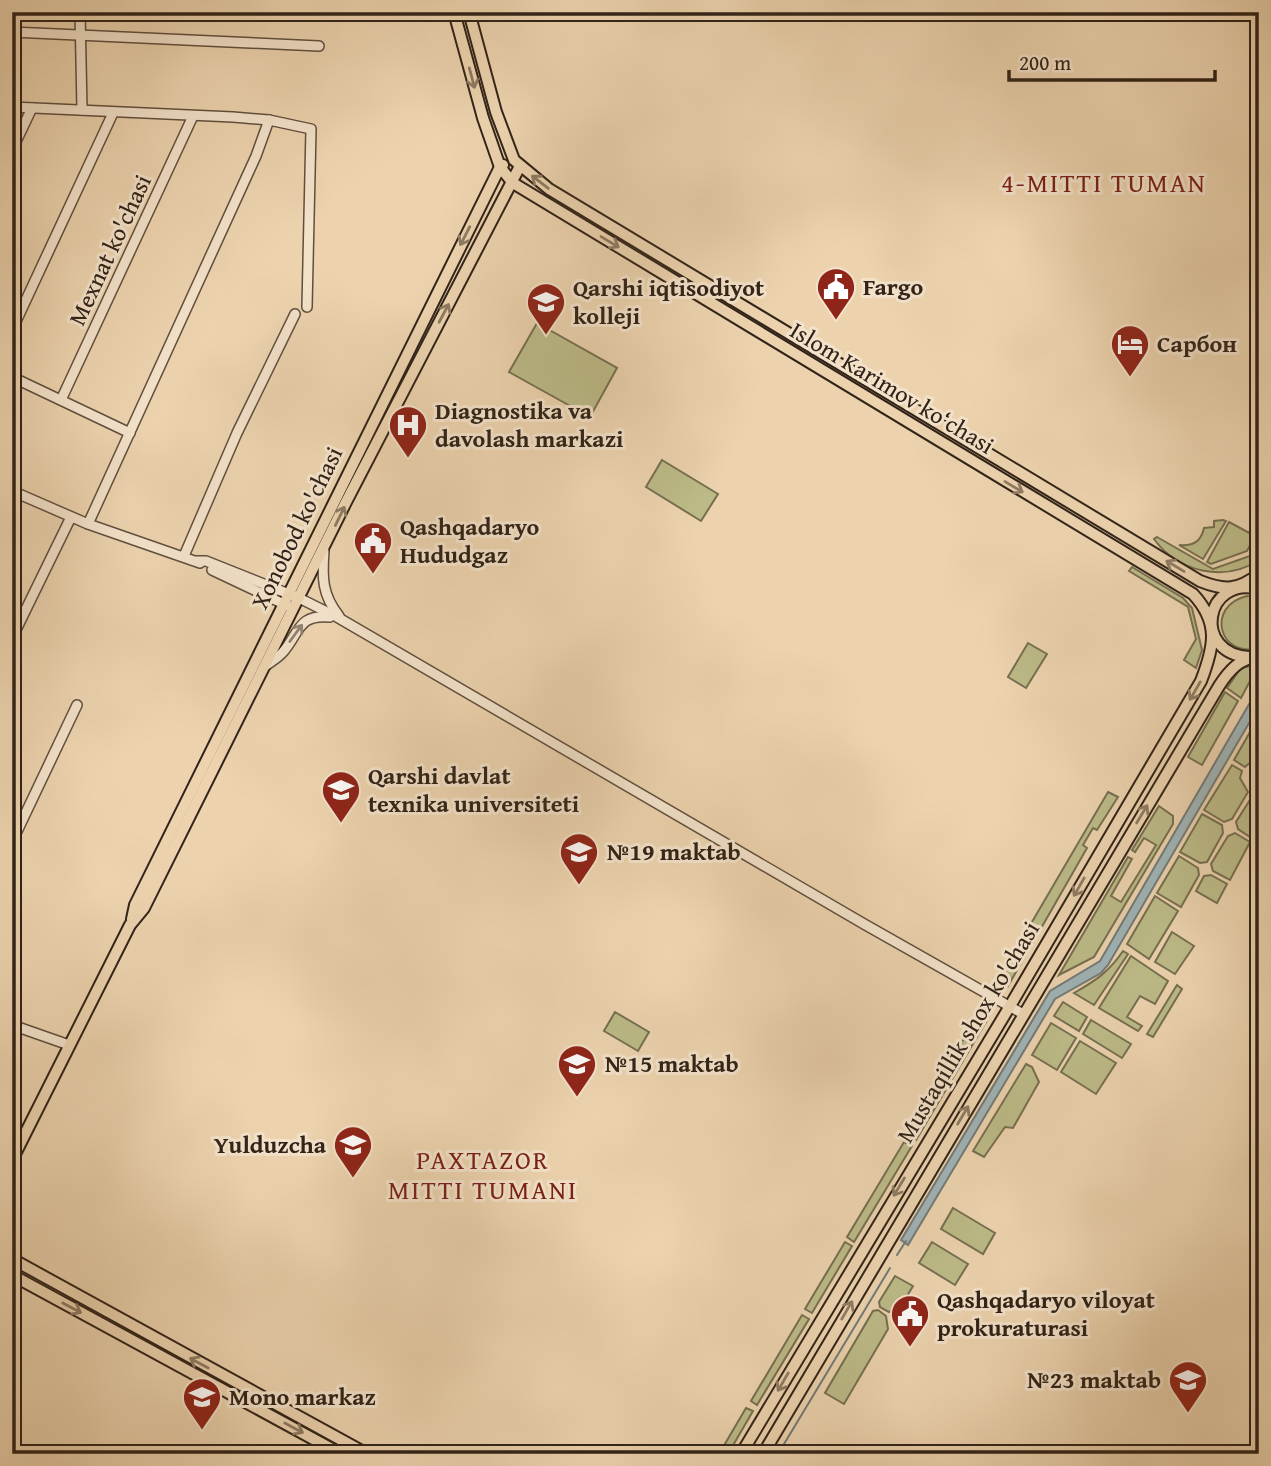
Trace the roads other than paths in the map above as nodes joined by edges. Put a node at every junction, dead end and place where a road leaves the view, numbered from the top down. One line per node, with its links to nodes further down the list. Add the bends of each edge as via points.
1 (80, 12): 5 (street)
2 (454, 12): 15 (main road, Islom Karimov ko‘chasi, one-way to 15)
3 (469, 12): 14 (main road, via 496,112)
4 (12, 32): 5 (street)
5 (79, 35): 6 (street); 9 (street)
6 (319, 46)
7 (12, 107): 8 (street)
8 (33, 108): 9 (street); 13 (street)
9 (82, 110): 10 (street)
10 (113, 113): 11 (street); 19 (street)
11 (193, 116): 12 (street); 21 (street, Mexnat ko'chasi)
12 (269, 120): 17 (street, via 311,129); 22 (street)
13 (12, 150)
14 (517, 163): 15 (main road); 16 (main road, Xonobod ko'chasi); 29 (main road, Islom Karimov ko‘chasi, one-way to 14, via 1200,581 549,189)
15 (500, 167): 16 (main road, Islom Karimov ko‘chasi); 31 (main road, Xonobod ko'chasi, one-way to 31)
16 (513, 183): 26 (main road, Xonobod ko'chasi, one-way to 16); 33 (main road, Islom Karimov ko‘chasi, one-way to 33, via 1193,594)
17 (307, 307)
18 (295, 314): 27 (street)
19 (12, 330)
20 (12, 377): 21 (street)
21 (61, 400): 22 (street)
22 (130, 433): 25 (street)
23 (12, 491): 24 (street)
24 (71, 517): 25 (street); 34 (street)
25 (88, 524): 27 (street)
26 (324, 547): 31 (main road, Xonobod ko'chasi); 32 (street, via 324,592)
27 (184, 556): 31 (street, via 205,561)
28 (1259, 574): 29 (main road)
29 (1238, 587): 30 (main road, Islom Karimov ko‘chasi); 33 (main road, via 1215,606)
30 (1259, 589)
31 (291, 601): 32 (street); 36 (main road, Xonobod ko'chasi); 39 (main road, Xonobod ko'chasi, via 135,905)
32 (340, 619): 36 (street, one-way to 32, via 283,652 305,620 320,616); 40 (street)
33 (1211, 626): 35 (main road, Islom Karimov ko‘chasi, via 1220,646 1229,653); 40 (main road, Mustaqillik shox ko'chasi, one-way to 40, via 1212,652 1201,681)
34 (12, 638)
35 (1256, 656): 41 (main road, Mustaqillik shox ko'chasi, one-way to 35, via 1219,687 1234,667)
36 (264, 667): 39 (main road, Xonobod ko'chasi, via 144,908)
37 (77, 705): 38 (street)
38 (12, 842)
39 (130, 925): 43 (main road, Xonobod ko'chasi)
40 (1010, 1006): 41 (street); 50 (main road, Mustaqillik shox ko'chasi, one-way to 50)
41 (1023, 1014): 51 (main road, Mustaqillik shox ko'chasi, one-way to 41)
42 (12, 1025): 43 (street)
43 (69, 1045): 44 (main road, Xonobod ko'chasi)
44 (12, 1160)
45 (12, 1259): 47 (main road)
46 (12, 1275): 47 (main road, one-way to 47)
47 (147, 1341): 48 (main road, one-way to 48); 49 (main road, one-way to 47)
48 (341, 1454)
49 (367, 1454)
50 (741, 1454)
51 (763, 1454)

